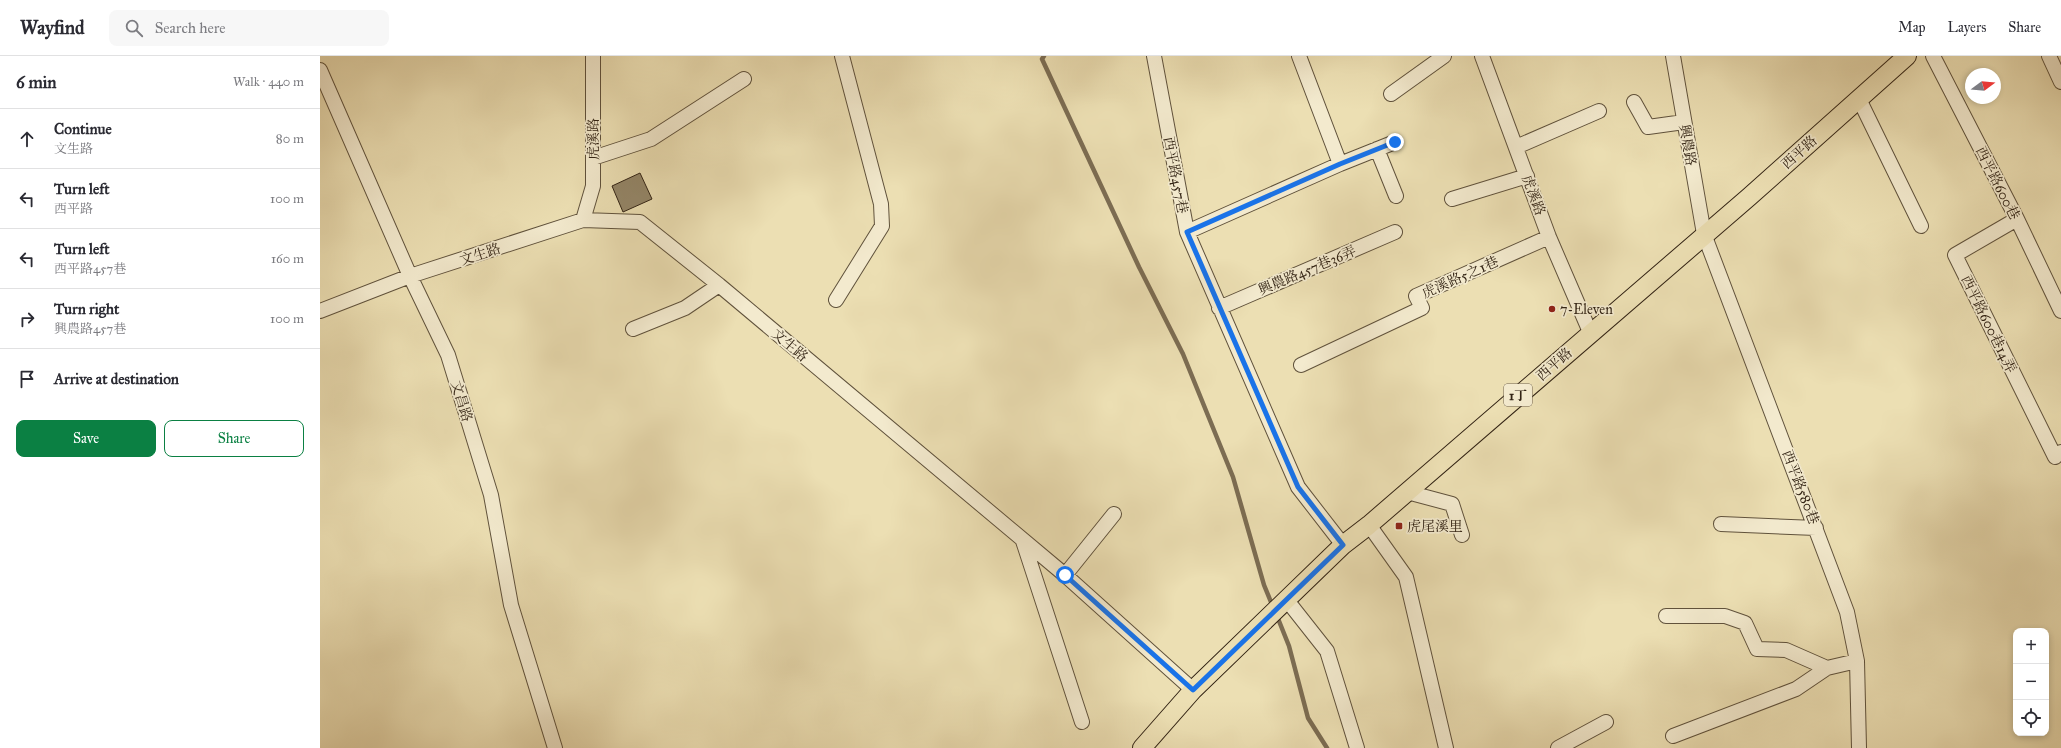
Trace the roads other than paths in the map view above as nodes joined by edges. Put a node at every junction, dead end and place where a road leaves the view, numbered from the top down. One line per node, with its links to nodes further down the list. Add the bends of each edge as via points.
1 (593, 56): 22 (street, 虎溪路)
2 (842, 56): 36 (street, via 881,204 882,226)
3 (1154, 56): 30 (street, 西平路457巷)
4 (1299, 56): 23 (street)
5 (1444, 56): 14 (street)
6 (1482, 56): 20 (street, 虎溪路)
7 (1673, 56): 18 (street, 興農路)
8 (1907, 56): 15 (main road, 西平路 / 1丁)
9 (1933, 56): 27 (street, 西平路600巷)
10 (2049, 56): 13 (street)
11 (320, 70): 34 (street, 文昌路)
12 (744, 79): 22 (street, via 650,139)
13 (2061, 82)
14 (1392, 94)
15 (1858, 99): 29 (street); 32 (main road, 西平路 / 1丁)
16 (1634, 102): 18 (street, via 1648,127)
17 (1599, 111): 20 (street)
18 (1684, 122): 32 (street, 興農路)
19 (1395, 142): 21 (street)
20 (1516, 147): 24 (street, 虎溪路)
21 (1377, 149): 23 (street); 25 (street)
22 (593, 158): 28 (street, 虎溪路, via 593,186)
23 (1340, 164): 30 (street)
24 (1527, 176): 26 (street); 33 (street, 虎溪路)
25 (1396, 196)
26 (1452, 199)
27 (2017, 219): 39 (street, 西平路600巷); 43 (street, 西平路600巷14弄, via 1955,255)
28 (583, 220): 34 (street, 文生路); 35 (street, 文生路, via 640,222)
29 (1921, 226)
30 (1187, 232): 37 (street, 西平路457巷)
31 (1395, 232): 37 (street, 興農路457巷36弄)
32 (1704, 234): 41 (main road, 西平路 / 1丁); 48 (street, 西平路580巷)
33 (1550, 237): 41 (street, 虎溪路); 42 (street, 虎溪路5之1巷, via 1416,296 1422,308)
34 (410, 276): 38 (street, 文生路); 61 (street, 文昌路, via 450,363 491,495 512,605)
35 (719, 285): 40 (street, via 685,308); 50 (street, 文生路)
36 (836, 300)
37 (1219, 308): 51 (street, 西平路457巷, via 1298,487)
38 (320, 311)
39 (2061, 311)
40 (633, 329)
41 (1590, 332): 44 (main road, 西平路 / 1丁)
42 (1301, 365)
43 (2058, 455)
44 (1407, 492): 47 (main road, 西平路 / 1丁); 49 (street, via 1452,504)
45 (1114, 514): 52 (street)
46 (1721, 524): 48 (street)
47 (1369, 525): 51 (main road, 西平路 / 1丁); 64 (street, via 1406,577)
48 (1816, 528): 55 (street, 西平路580巷, via 1847,612)
49 (1462, 535)
50 (1023, 541): 52 (street, 文生路); 58 (street)
51 (1343, 545): 53 (main road, 西平路 / 1丁)
52 (1065, 575): 57 (street, 文生路)
53 (1286, 599): 57 (main road, 西平路 / 1丁); 63 (street, via 1327,651)
54 (1666, 616): 56 (street, via 1725,616 1745,623 1757,649 1786,650)
55 (1857, 661): 56 (street); 66 (street, 西平路580巷)
56 (1826, 668): 60 (street, via 1796,689)
57 (1193, 690): 62 (main road, 西平路 / 1丁)
58 (1082, 722)
59 (1606, 722): 65 (street)
60 (1673, 736)
61 (555, 748)
62 (1142, 748)
63 (1357, 748)
64 (1446, 748)
65 (1558, 748)
66 (1859, 748)

